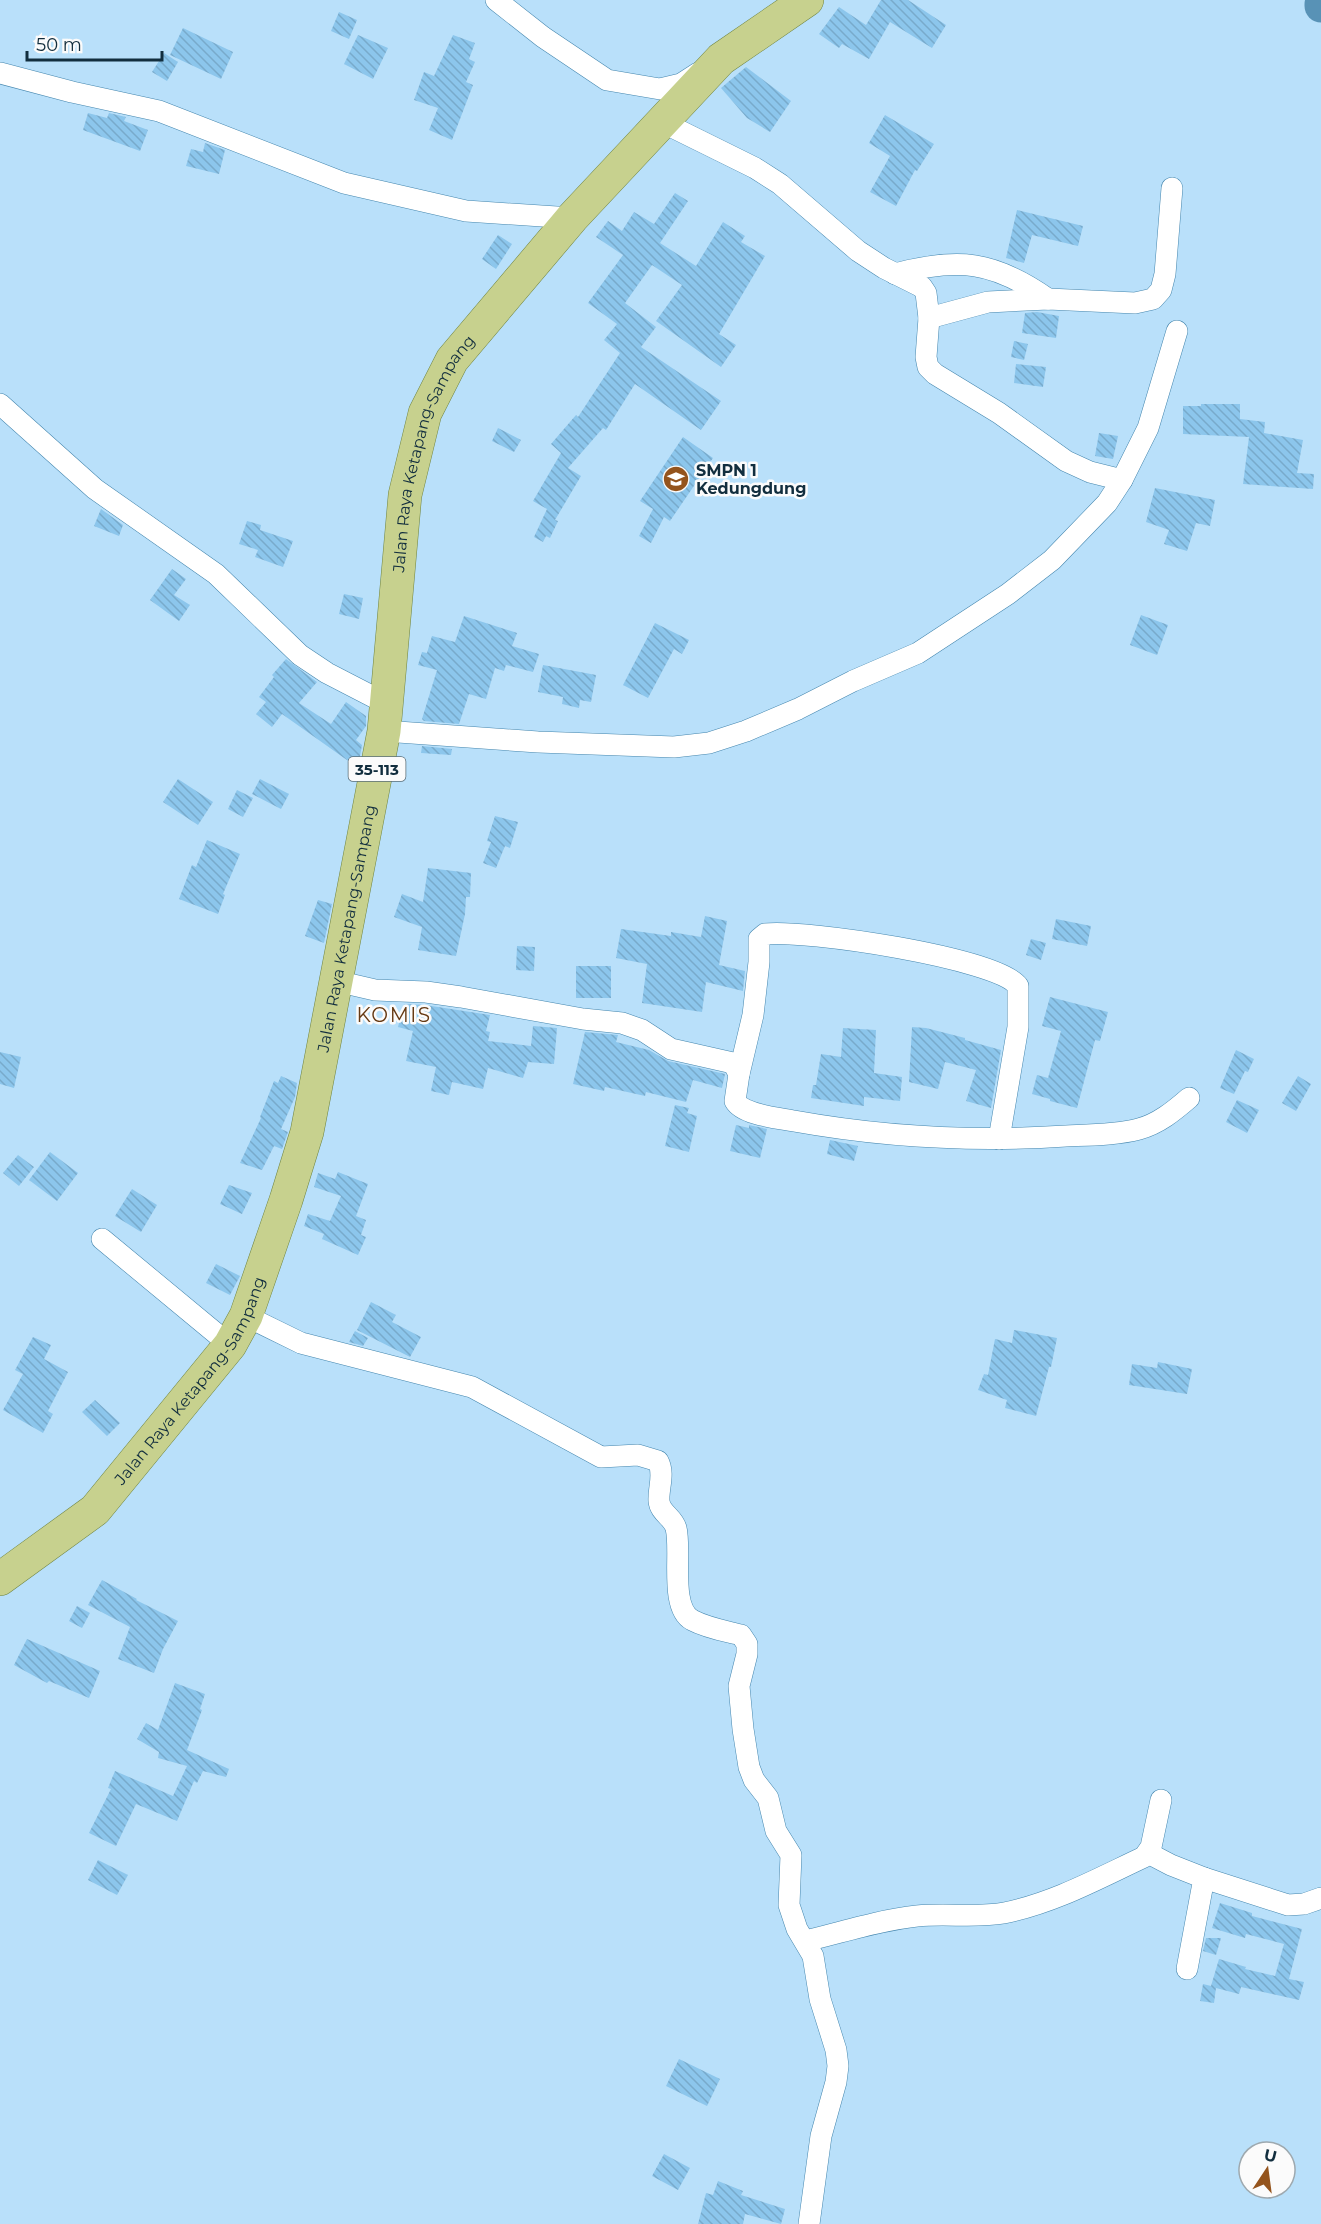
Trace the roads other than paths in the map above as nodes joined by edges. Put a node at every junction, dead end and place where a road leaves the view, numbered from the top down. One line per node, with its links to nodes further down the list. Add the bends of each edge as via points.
1 (496, 0): 3 (street, via 607,80 660,89 681,84)
2 (807, 0): 3 (main road, Jalan Raya Ketapang-Sampang / 35-113)
3 (721, 59): 5 (main road, Jalan Raya Ketapang-Sampang / 35-113)
4 (0, 73): 7 (street, via 159,111 344,183 466,211)
5 (662, 122): 7 (main road, Jalan Raya Ketapang-Sampang / 35-113); 8 (street, via 780,184 844,240)
6 (1172, 188): 9 (street, via 1165,274 1158,295 1135,303)
7 (572, 218): 14 (main road, Jalan Raya Ketapang-Sampang / 35-113, via 452,360 425,413 405,495)
8 (895, 274): 9 (street, via 946,263 970,264 1002,271); 10 (street, via 922,287)
9 (1048, 300): 10 (street, via 988,303)
10 (929, 318): 13 (street, via 926,357 927,366 935,374 1066,461)
11 (1177, 331): 13 (street, via 1148,428)
12 (0, 404): 14 (street, via 94,489 216,574 300,655)
13 (1122, 480): 14 (street, via 1099,512 1052,560 918,653 746,731 709,743 674,747 528,741)
14 (386, 718): 15 (main road, Jalan Raya Ketapang-Sampang / 35-113)
15 (336, 981): 16 (street, via 375,990 437,993 622,1023 642,1030 671,1049 729,1061); 20 (main road, Jalan Raya Ketapang-Sampang / 35-113, via 307,1132)
16 (739, 1074): 18 (street, via 735,1101 748,1111 888,1135); 18 (street, via 753,1015 759,939 765,934 863,941 975,965 1008,976 1018,986 1018,1027)
17 (1189, 1098): 18 (street, via 1174,1111 1139,1129)
18 (999, 1139)
19 (102, 1239): 21 (street)
20 (246, 1316): 21 (main road, Jalan Raya Ketapang-Sampang / 35-113); 27 (street, via 301,1343 472,1387 601,1457 638,1455 658,1461 660,1508 676,1528 681,1604 690,1619 741,1635 747,1644 739,1686 749,1767 768,1798 776,1832 791,1856 789,1905 797,1929)
21 (230, 1345): 22 (main road, Jalan Raya Ketapang-Sampang / 35-113, via 95,1510)
22 (0, 1579)
23 (1161, 1800): 24 (street)
24 (1148, 1853): 25 (street); 27 (street, via 1045,1902 1002,1913 899,1918)
25 (1204, 1878): 26 (street, via 1288,1905); 28 (street)
26 (1321, 1898)
27 (806, 1941): 29 (street, via 813,1956 838,2066 821,2136)
28 (1186, 1969)
29 (809, 2224)

